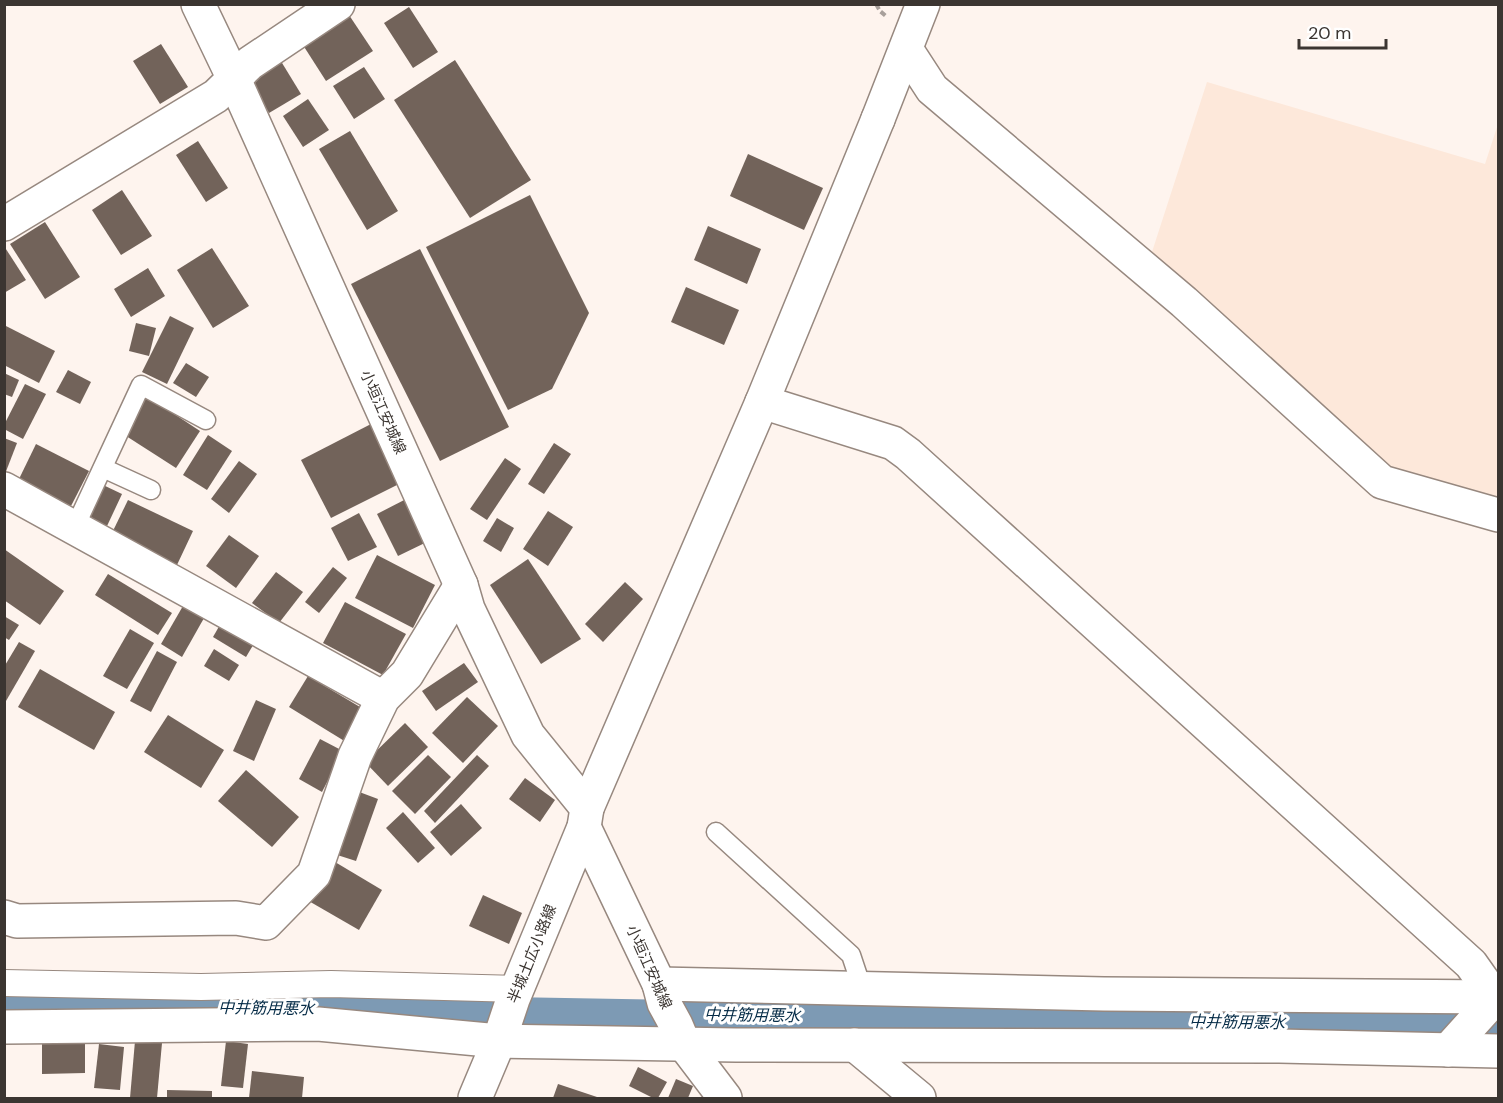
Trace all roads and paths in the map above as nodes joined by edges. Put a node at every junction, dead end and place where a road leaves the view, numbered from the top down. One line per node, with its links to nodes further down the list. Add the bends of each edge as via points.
1 (198, 4): 5 (street, 小垣江安城線)
2 (338, 4): 5 (street, via 250,63)
3 (923, 4): 4 (street, 半城土広小路線)
4 (906, 49): 7 (street, 半城土広小路線); 12 (street, via 932,89 1184,302 1382,482)
5 (234, 79): 6 (street, via 216,96); 14 (street, 小垣江安城線)
6 (4, 224)
7 (762, 402): 16 (street, 半城土広小路線); 21 (street, via 893,443 908,454 1471,964)
8 (206, 420): 9 (lane, via 141,385)
9 (103, 468): 10 (lane); 13 (lane)
10 (151, 490)
11 (8, 498): 13 (street)
12 (1498, 515)
13 (75, 527): 15 (street)
14 (461, 585): 15 (street, via 407,674); 16 (street, 小垣江安城線, via 468,609 528,735)
15 (383, 698): 18 (street, via 356,756 314,874 266,923 236,918 17,921)
16 (585, 818): 22 (street, 半城土広小路線); 23 (street, 小垣江安城線)
17 (716, 832): 20 (lane, via 851,955)
18 (4, 917)
19 (4, 983): 22 (street, via 201,987 331,984)
20 (862, 988): 21 (street); 23 (street)
21 (1497, 998): 26 (street)
22 (509, 1013): 23 (street); 24 (street, via 318,1024); 28 (street, 半城土広小路線)
23 (671, 1014): 25 (street); 29 (street, 小垣江安城線)
24 (4, 1027)
25 (855, 1045): 26 (street); 30 (street)
26 (1448, 1050): 27 (street)
27 (1498, 1051)
28 (475, 1098)
29 (725, 1098)
30 (919, 1098)

